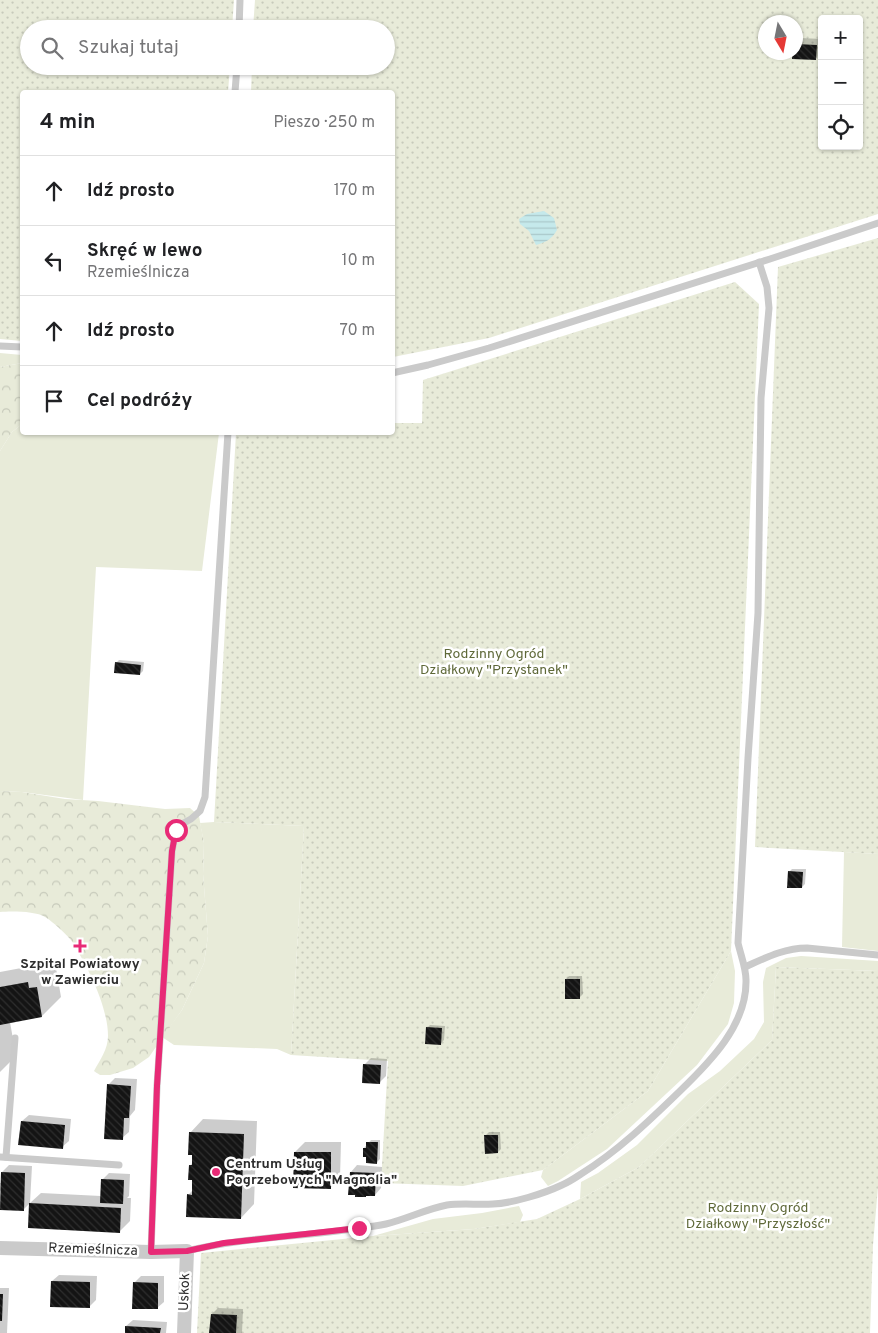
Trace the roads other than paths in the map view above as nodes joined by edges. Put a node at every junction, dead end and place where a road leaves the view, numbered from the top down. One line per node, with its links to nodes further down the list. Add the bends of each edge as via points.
1 (240, 0): 2 (lane)
2 (239, 20)
3 (236, 75): 4 (lane)
4 (235, 90)
5 (878, 223): 6 (lane)
6 (760, 262): 9 (lane, via 489,348); 12 (lane, via 769,308 761,398 758,613 738,943)
7 (0, 346): 8 (lane)
8 (20, 347)
9 (395, 371)
10 (228, 435): 18 (lane, via 205,797 200,811 176,830 172,851 157,1086)
11 (878, 955): 12 (lane, via 797,948)
12 (745, 967): 17 (lane, via 744,998 737,1021 701,1071 618,1148 564,1185 511,1201 429,1209 386,1224 224,1243)
13 (16, 1038): 14 (lane)
14 (3, 1157): 15 (lane)
15 (119, 1165)
16 (0, 1248): 18 (street, Rzemieślnicza)
17 (187, 1251): 18 (street, Rzemieślnicza); 19 (street, Uskok)
18 (151, 1252)
19 (184, 1333)

